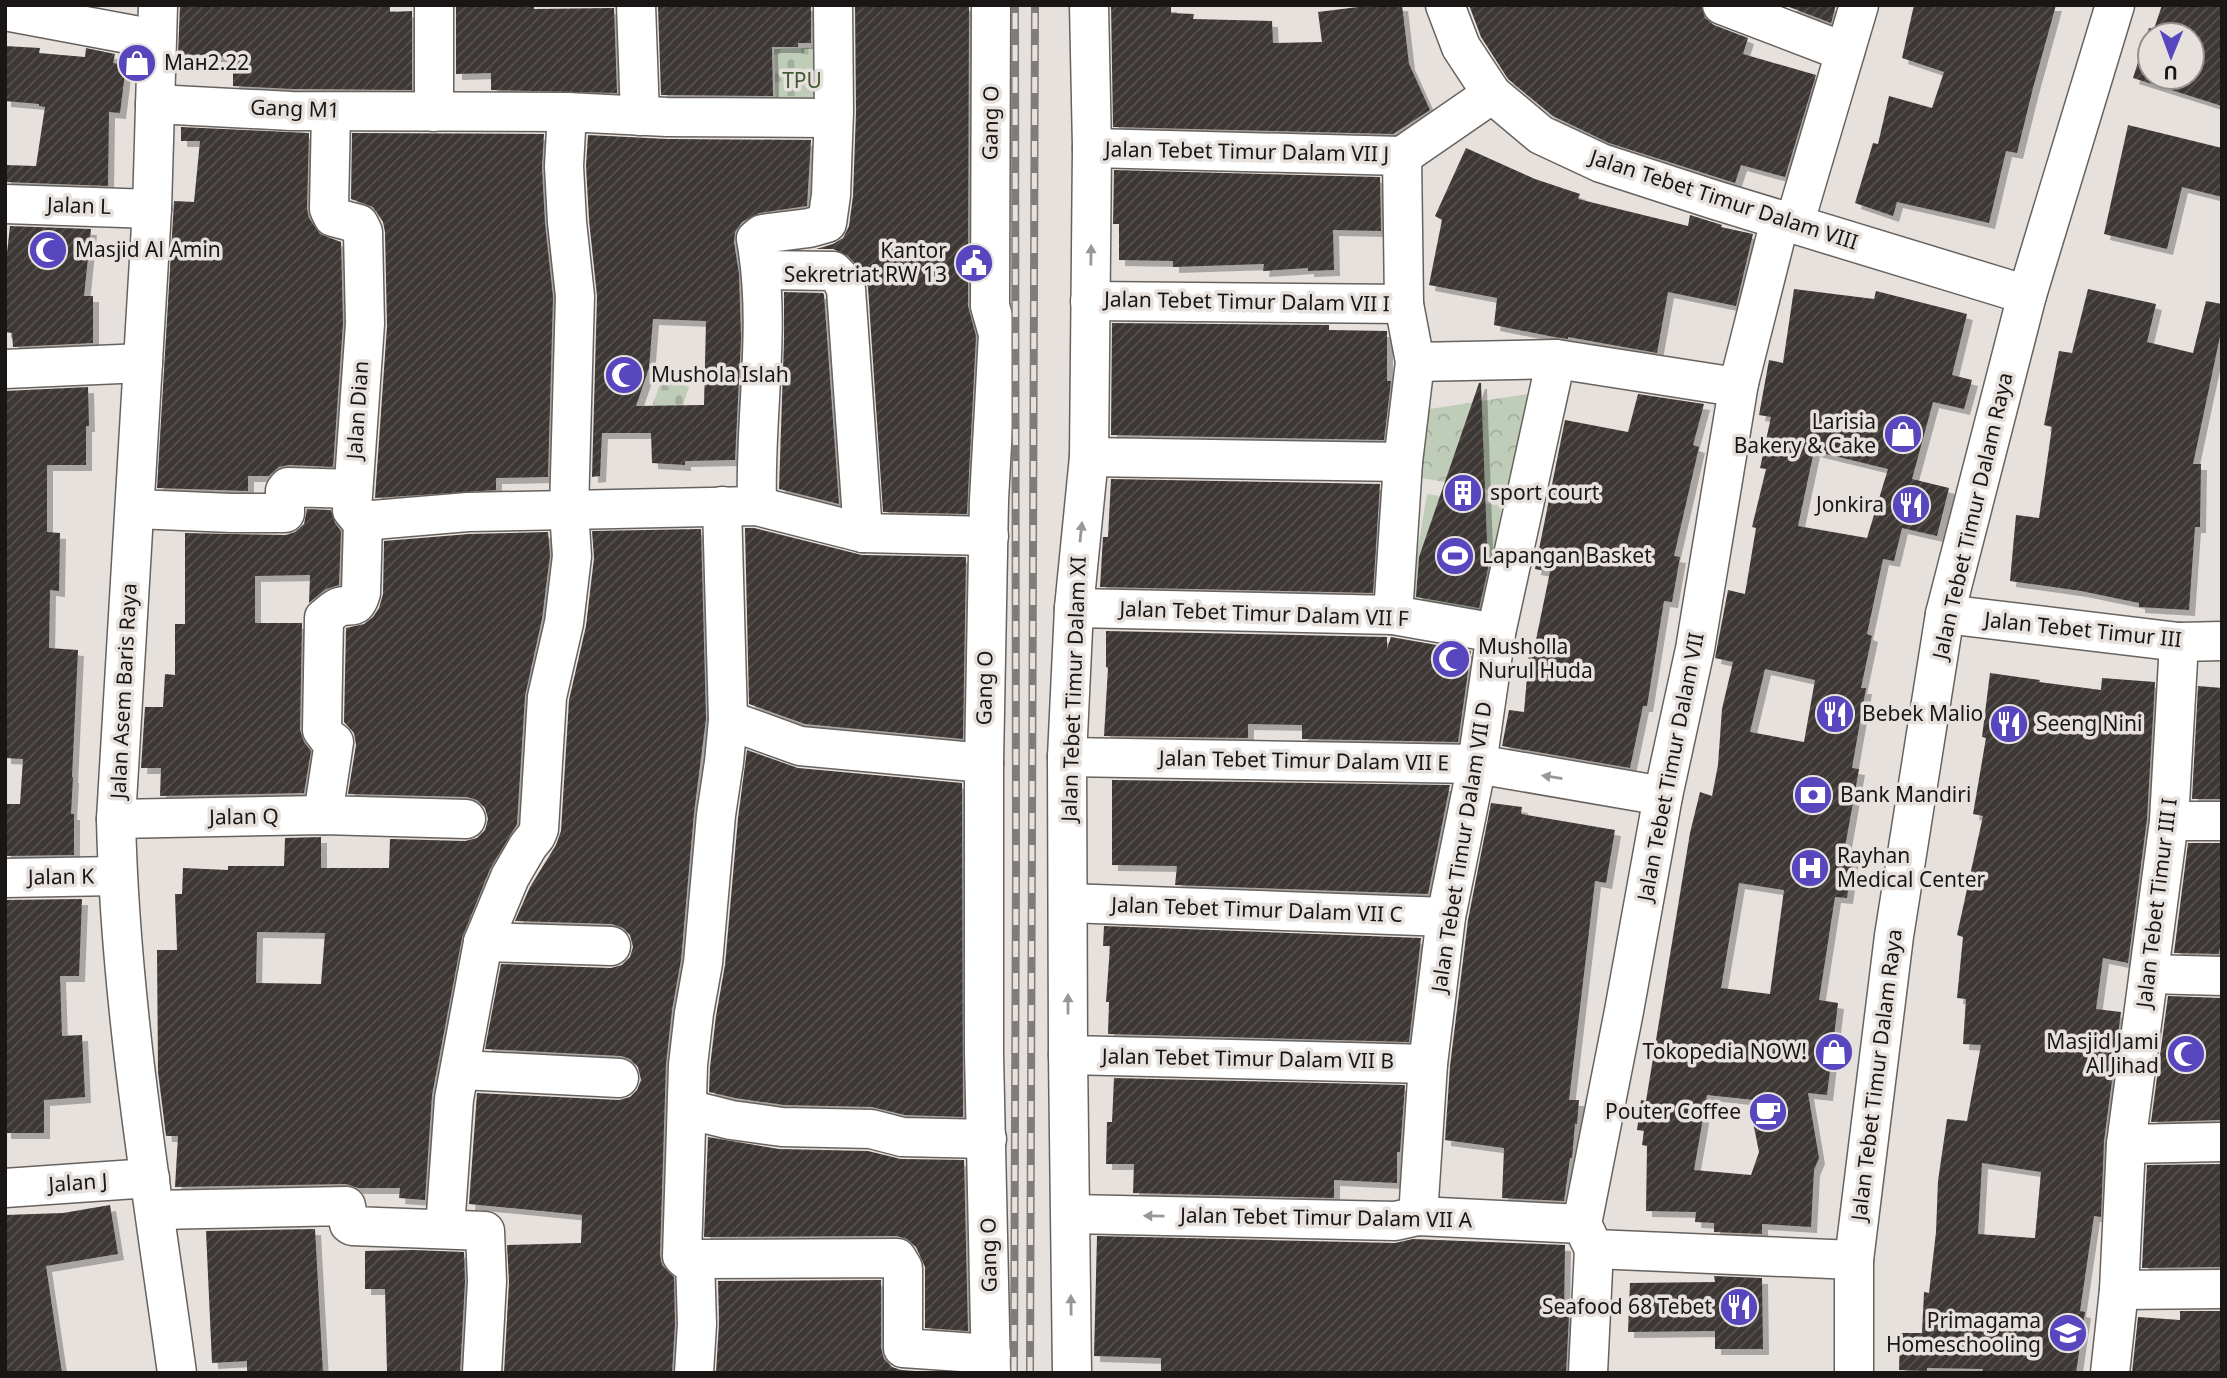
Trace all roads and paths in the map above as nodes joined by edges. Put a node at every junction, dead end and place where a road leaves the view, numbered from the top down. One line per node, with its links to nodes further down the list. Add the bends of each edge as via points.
1 (434, 5): 16 (street)
2 (636, 5): 19 (street)
3 (833, 5): 18 (street)
4 (991, 5): 41 (street, Gang O, via 990,306 998,334)
5 (1089, 5): 20 (street, Jalan Tebet Timur Dalam XI)
6 (1445, 5): 13 (street, Jalan Tebet Timur Dalam VIII, via 1461,47)
7 (1722, 5): 12 (street)
8 (1860, 5): 12 (street, Jalan Tebet Timur Dalam VII)
9 (2115, 5): 26 (street, Jalan Tebet Timur Dalam Raya)
10 (5, 11): 11 (street)
11 (157, 22): 14 (street, Jalan Asem Baris Raya)
12 (1845, 52): 24 (street, Jalan Tebet Timur Dalam VII)
13 (1492, 94): 21 (street); 24 (street, Jalan Tebet Timur Dalam VIII, via 1542,135 1601,163)
14 (155, 104): 15 (street, Gang M1); 23 (street, Jalan Asem Baris Raya)
15 (331, 111): 16 (street, Gang M1); 36 (street, Jalan Dian, via 329,209 333,216 359,224 363,232 365,324)
16 (434, 112): 17 (street, Gang M1)
17 (568, 112): 19 (street, Gang M1); 39 (street, via 566,222 576,332)
18 (832, 114): 19 (street, via 826,118); 25 (street, via 827,223 762,234 756,239)
19 (640, 116)
20 (1092, 148): 21 (street, Jalan Tebet Timur Dalam VII J); 27 (street, Jalan Tebet Timur Dalam XI, one-way to 20)
21 (1402, 156): 28 (street)
22 (5, 204): 23 (street, Jalan L)
23 (152, 209): 31 (street, Jalan Asem Baris Raya)
24 (1787, 222): 26 (street, Jalan Tebet Timur Dalam VIII); 33 (street, Jalan Tebet Timur Dalam VII)
25 (762, 270): 37 (street, via 756,477); 40 (street, via 833,271 846,289)
26 (2027, 295): 43 (street, Jalan Tebet Timur Dalam Raya)
27 (1090, 300): 28 (street, Jalan Tebet Timur Dalam VII I); 34 (street, Jalan Tebet Timur Dalam XI)
28 (1404, 304): 30 (street)
29 (1556, 359): 30 (street); 33 (street, via 1723,385); 45 (street, Jalan Tebet Timur Dalam VII D)
30 (1415, 362): 35 (street)
31 (143, 363): 32 (street); 38 (street, Jalan Asem Baris Raya)
32 (5, 369)
33 (1739, 383): 52 (street, Jalan Tebet Timur Dalam VII, via 1695,649)
34 (1089, 457): 35 (street); 42 (street, Jalan Tebet Timur Dalam XI, one-way to 34)
35 (1403, 462): 44 (street)
36 (358, 505): 38 (street, Jalan Dian, via 288,487 285,513); 39 (street, via 468,512); 53 (street, via 359,602 354,607 338,607 324,618 322,730 334,742)
37 (739, 506): 39 (street); 40 (street); 48 (street)
38 (135, 509): 54 (street, Jalan Asem Baris Raya)
39 (569, 511): 62 (street, via 572,556 564,623 547,697 539,829 510,877)
40 (863, 533): 41 (street)
41 (989, 536): 50 (street, Gang O)
42 (1074, 608): 44 (street, Jalan Tebet Timur Dalam VII F); 49 (street, Jalan Tebet Timur Dalam XI)
43 (1945, 614): 47 (street, Jalan Tebet Timur III); 81 (street, Jalan Tebet Timur Dalam Raya, via 1894,936)
44 (1393, 615): 45 (street, Jalan Tebet Timur Dalam VII F)
45 (1496, 632): 51 (street, Jalan Tebet Timur Dalam VII D)
46 (2222, 641): 47 (street, Jalan Tebet Timur III)
47 (2179, 642): 56 (street, Jalan Tebet Timur III I)
48 (728, 720): 50 (street, via 800,746); 70 (street, via 704,964 692,1026)
49 (1067, 757): 51 (street, Jalan Tebet Timur Dalam VII E); 60 (street, Jalan Tebet Timur Dalam XI)
50 (984, 763): 71 (street, Gang O)
51 (1477, 764): 52 (street, Jalan Tebet Timur Dalam VII E, one-way to 51); 61 (street, Jalan Tebet Timur Dalam VII D)
52 (1663, 796): 79 (street, Jalan Tebet Timur Dalam VII)
53 (323, 815): 54 (street, Jalan Q); 55 (street, Jalan Q)
54 (116, 819): 58 (street, Jalan Asem Baris Raya)
55 (466, 819)
56 (2169, 821): 57 (street); 64 (street, Jalan Tebet Timur III I)
57 (2222, 821)
58 (117, 876): 59 (street, Jalan K); 75 (street, Jalan Asem Baris Raya)
59 (5, 878)
60 (1068, 903): 61 (street, Jalan Tebet Timur Dalam VII C); 66 (street, Jalan Tebet Timur Dalam XI, one-way to 60)
61 (1446, 917): 67 (street, Jalan Tebet Timur Dalam VII D)
62 (483, 942): 63 (street); 68 (street)
63 (611, 946)
64 (2149, 974): 65 (street); 73 (street, Jalan Tebet Timur III I)
65 (2222, 976)
66 (1068, 1055): 67 (street, Jalan Tebet Timur Dalam VII B); 76 (street, Jalan Tebet Timur Dalam XI)
67 (1428, 1064): 77 (street, Jalan Tebet Timur Dalam VII D)
68 (461, 1070): 69 (street); 78 (street, via 454,1099)
69 (619, 1078)
70 (687, 1109): 71 (street, via 782,1127); 80 (street, via 682,1256)
71 (987, 1139): 84 (street, Gang O)
72 (2222, 1142): 73 (street)
73 (2126, 1144): 83 (street, Jalan Tebet Timur III I)
74 (5, 1188): 75 (street, Jalan J)
75 (152, 1194): 78 (street, Jalan J, via 345,1206 352,1226); 85 (street, Jalan Asem Baris Raya)
76 (1071, 1214): 77 (street, Jalan Tebet Timur Dalam VII A, one-way to 76, via 1395,1220); 88 (street, Jalan Tebet Timur Dalam XI, one-way to 76)
77 (1418, 1216): 79 (street, Jalan Tebet Timur Dalam VII A)
78 (445, 1229): 86 (street, via 485,1231)
79 (1588, 1237): 81 (street, Jalan Tebet Timur Dalam VII A); 89 (street, Jalan Tebet Timur Dalam VII, via 1593,1312)
80 (695, 1259): 84 (street, via 897,1258 903,1268 903,1348); 87 (street)
81 (1854, 1260): 90 (street, Jalan Tebet Timur Dalam Raya)
82 (2222, 1289): 83 (street)
83 (2119, 1290): 91 (street, Jalan Tebet Timur III I)
84 (991, 1363)
85 (177, 1373)
86 (482, 1373)
87 (694, 1373)
88 (1072, 1373)
89 (1588, 1373)
90 (1854, 1373)
91 (2110, 1373)

